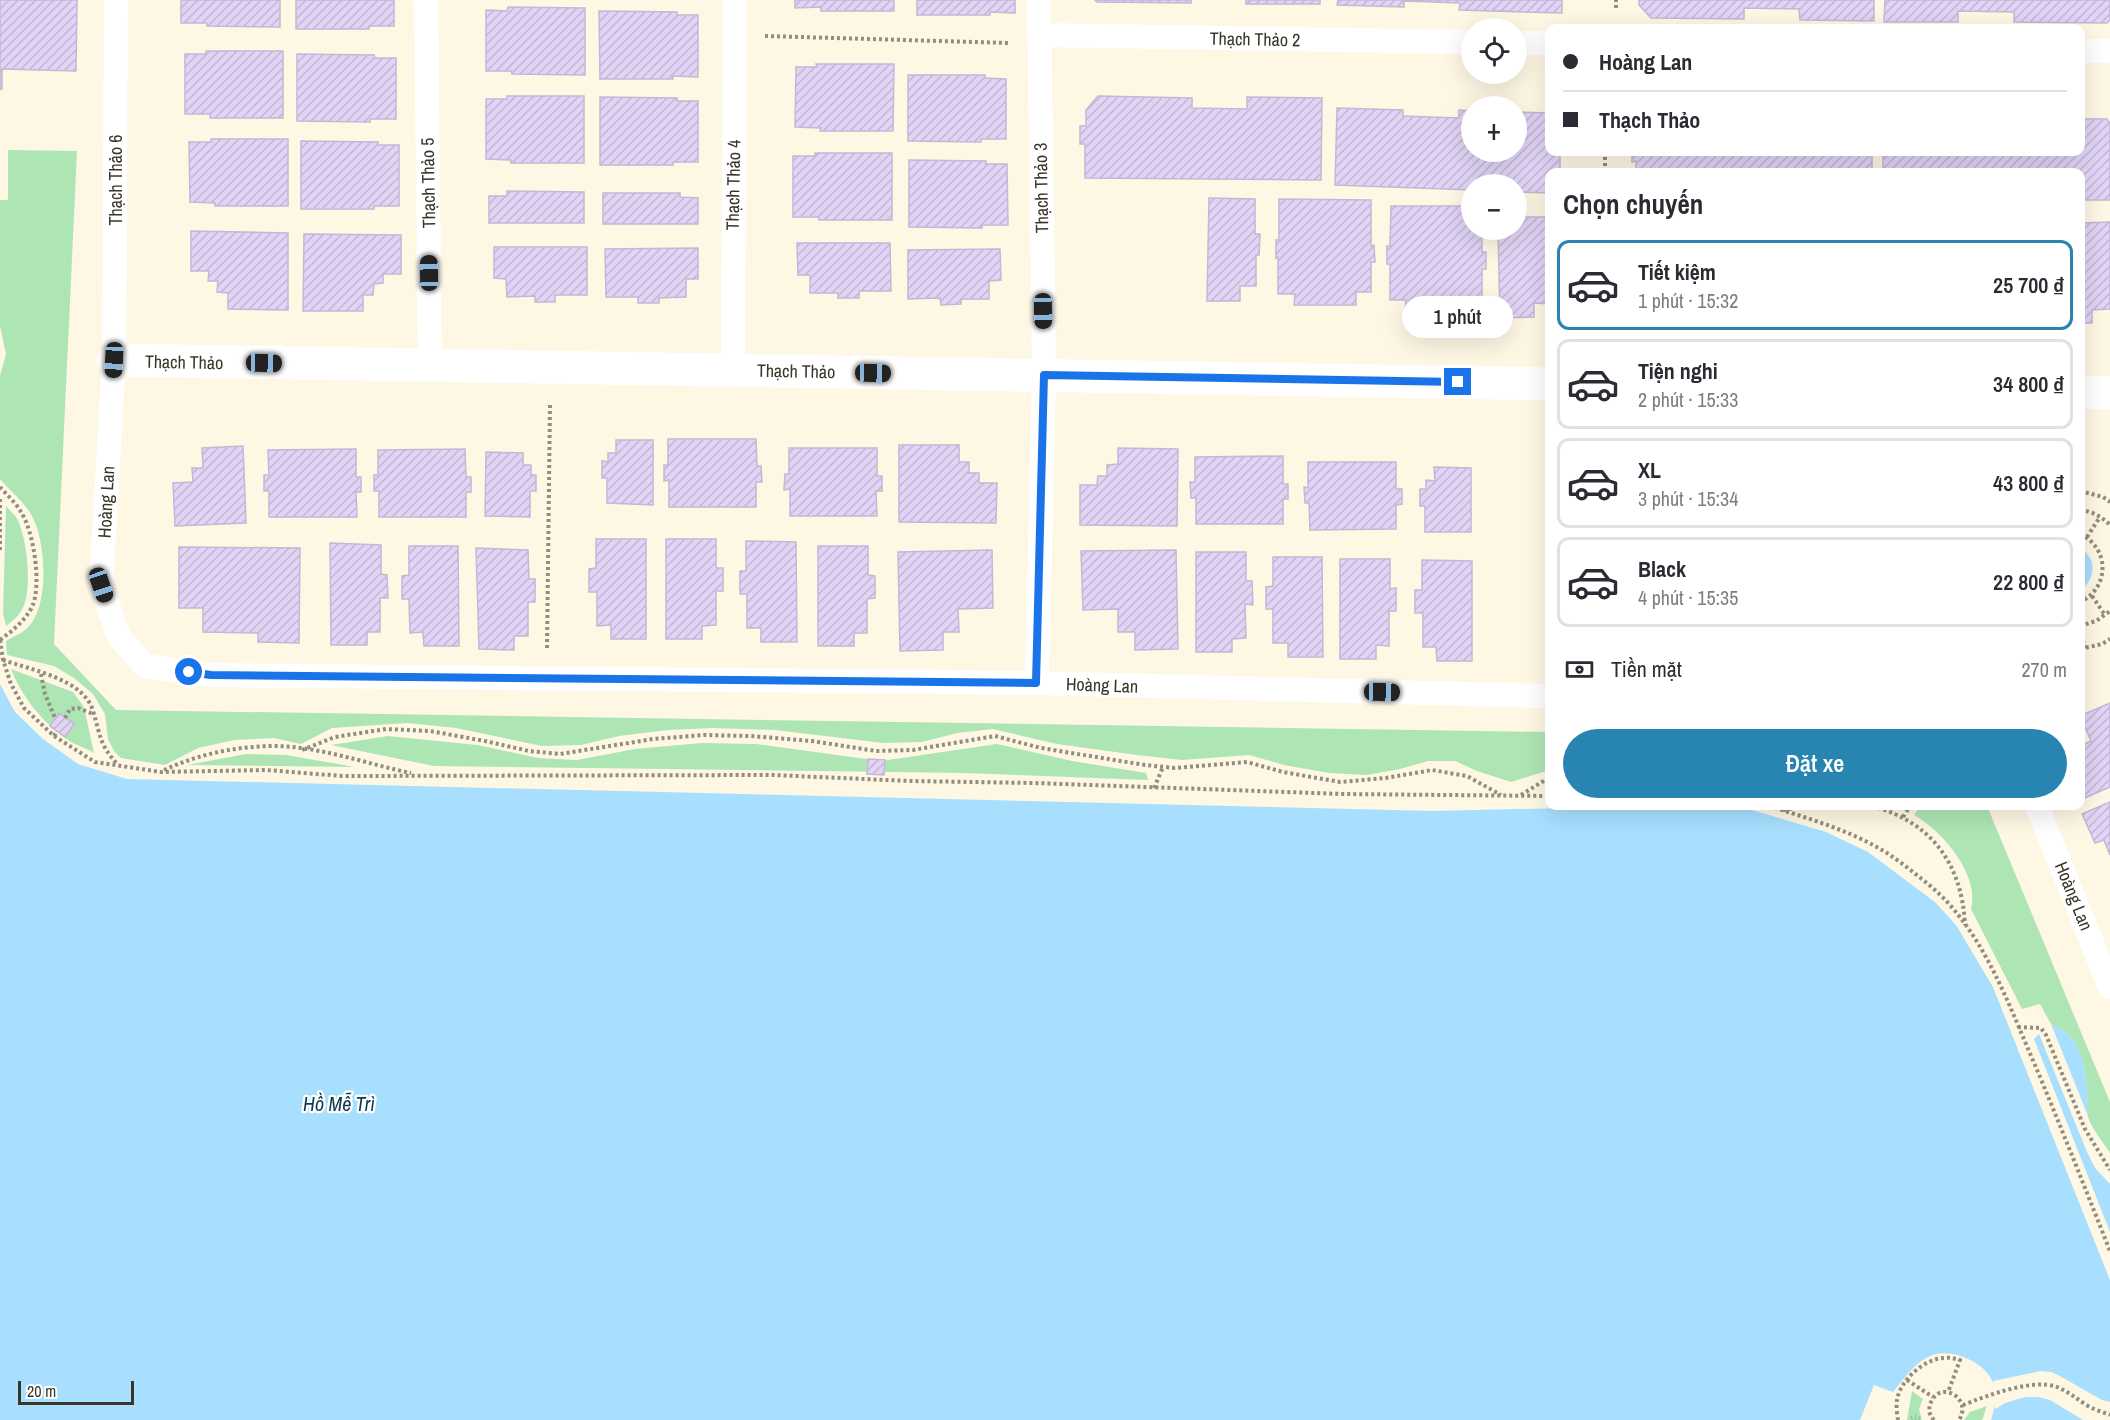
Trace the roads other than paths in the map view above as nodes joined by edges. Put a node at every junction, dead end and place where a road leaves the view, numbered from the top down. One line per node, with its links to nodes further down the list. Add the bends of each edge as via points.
1 (116, 0): 11 (lane, Thạch Thảo 6)
2 (426, 0): 12 (lane, Thạch Thảo 5)
3 (735, 0): 13 (lane, Thạch Thảo 4)
4 (1039, 0): 5 (lane, Thạch Thảo 3)
5 (1039, 35): 6 (lane, Thạch Thảo 2); 14 (lane, Thạch Thảo 3)
6 (1461, 42)
7 (1527, 43): 8 (lane)
8 (1545, 43)
9 (2085, 51): 10 (lane)
10 (2110, 51)
11 (114, 360): 12 (street, Thạch Thảo); 18 (lane, Hoàng Lan, via 101,585 119,637 146,666 211,675)
12 (430, 366): 13 (street, Thạch Thảo)
13 (732, 370): 14 (street, Thạch Thảo)
14 (1044, 375): 15 (street, Thạch Thảo); 18 (lane, Thạch Thảo 3)
15 (1545, 384)
16 (2085, 392): 17 (street)
17 (2110, 393)
18 (1036, 683): 19 (lane, Hoàng Lan)
19 (1545, 696)
20 (2039, 810): 21 (lane, Hoàng Lan)
21 (2110, 987)

